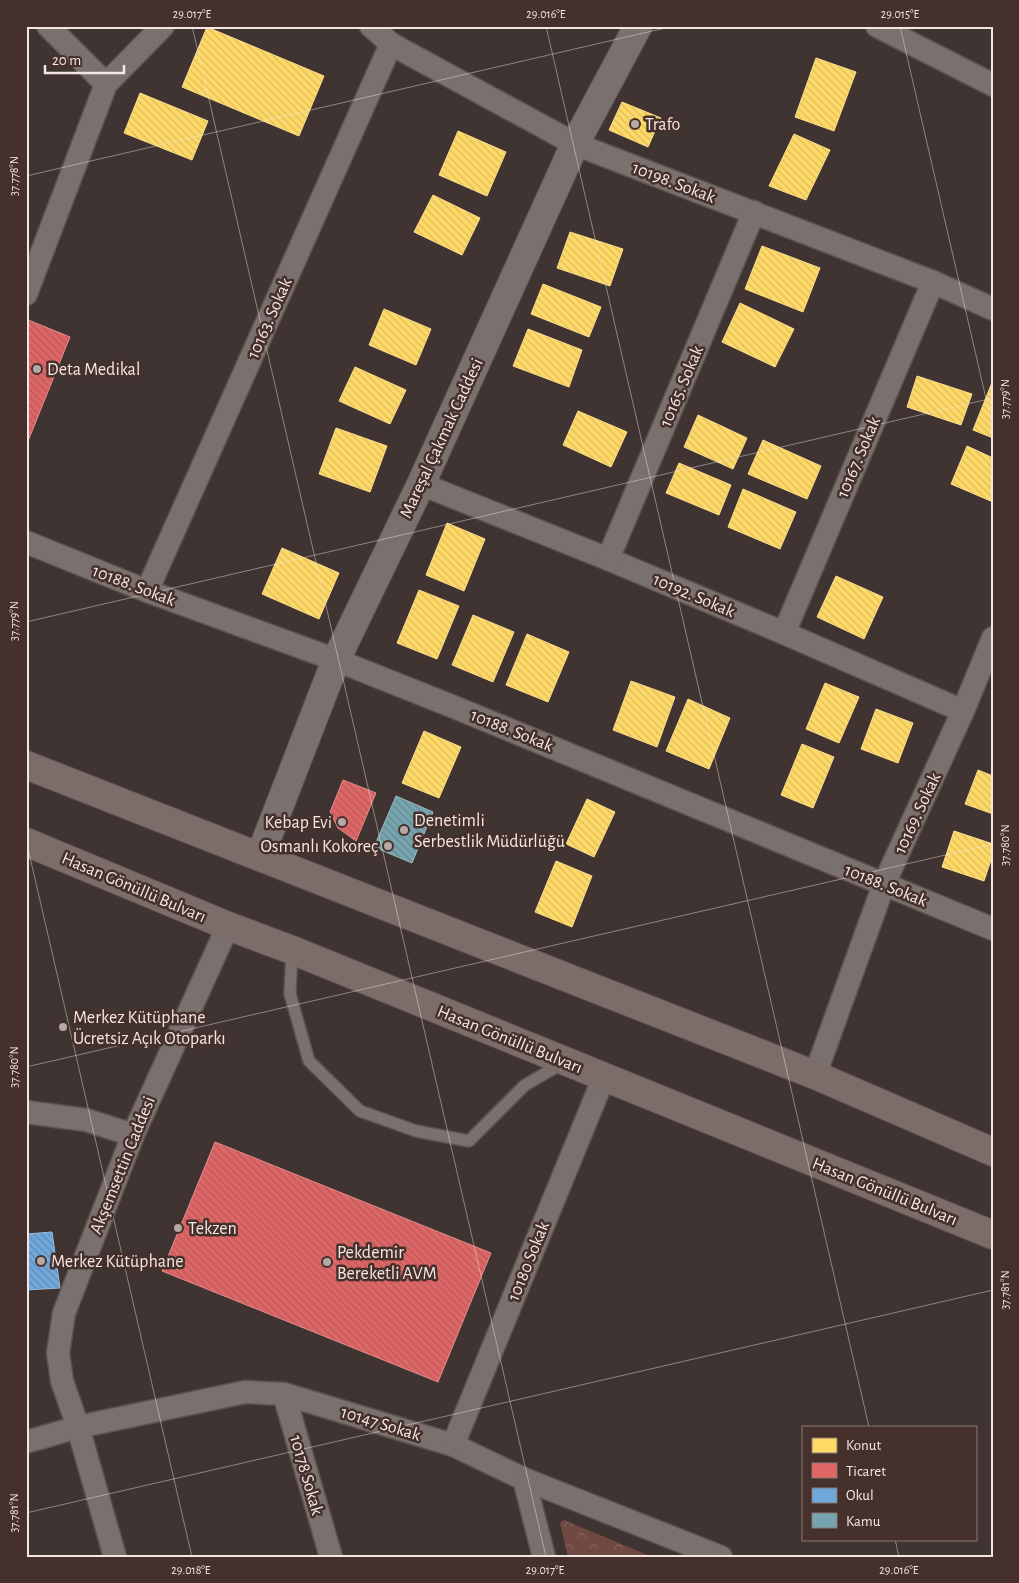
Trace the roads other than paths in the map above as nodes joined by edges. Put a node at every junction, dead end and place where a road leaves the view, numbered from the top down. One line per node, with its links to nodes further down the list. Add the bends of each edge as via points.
1 (48, 26): 7 (street)
2 (163, 26): 7 (street)
3 (371, 26): 6 (street, 10198. Sokak)
4 (638, 26): 9 (street, Mareşal Çakmak Caddesi)
5 (877, 26): 8 (street)
6 (391, 44): 9 (street, 10198. Sokak); 17 (street, 10163. Sokak)
7 (106, 84): 12 (street)
8 (993, 86)
9 (574, 144): 10 (street, 10198. Sokak); 14 (street, Mareşal Çakmak Caddesi)
10 (754, 212): 11 (street, 10198. Sokak); 16 (street, 10165. Sokak)
11 (933, 282): 13 (street, 10198. Sokak); 18 (street, 10167. Sokak)
12 (26, 294)
13 (993, 309)
14 (421, 484): 16 (street, 10192. Sokak); 20 (street, Mareşal Çakmak Caddesi)
15 (26, 542): 17 (street, 10188. Sokak)
16 (608, 559): 18 (street, 10192. Sokak)
17 (147, 591): 20 (street, 10188. Sokak)
18 (784, 633): 21 (street, 10192. Sokak)
19 (993, 638): 21 (street, 10169. Sokak)
20 (336, 660): 24 (street, Mareşal Çakmak Caddesi); 25 (street, 10188. Sokak)
21 (964, 712): 25 (street, 10169. Sokak)
22 (26, 765): 24 (main road)
23 (26, 842): 26 (main road, Hasan Gönüllü Bulvarı)
24 (260, 856): 30 (main road)
25 (884, 884): 27 (street, 10188. Sokak); 30 (street, 10169. Sokak)
26 (228, 926): 28 (main road, Hasan Gönüllü Bulvarı); 33 (street, Akşemsettin Caddesi)
27 (993, 929)
28 (292, 950): 29 (main road, Hasan Gönüllü Bulvarı); 29 (lane, via 290,994 309,1061 360,1111 416,1131 469,1141 525,1085)
29 (566, 1062): 31 (main road, Hasan Gönüllü Bulvarı)
30 (816, 1076): 34 (main road)
31 (604, 1077): 35 (main road, Hasan Gönüllü Bulvarı); 39 (street, 10180 Sokak)
32 (26, 1112): 33 (street, via 86,1120)
33 (132, 1135): 37 (street, Akşemsettin Caddesi, via 64,1313 58,1353 62,1381)
34 (993, 1152)
35 (993, 1235)
36 (284, 1394): 37 (street, 10147 Sokak, via 246,1392); 39 (street, 10147 Sokak); 42 (street, 10178 Sokak)
37 (78, 1427): 38 (street, 10147 Sokak); 41 (street, Akşemsettin Caddesi)
38 (26, 1442)
39 (453, 1445): 40 (street, 10147 Sokak)
40 (524, 1479): 43 (street); 44 (street, 10147 Sokak)
41 (115, 1557)
42 (330, 1557)
43 (544, 1557)
44 (721, 1557)

